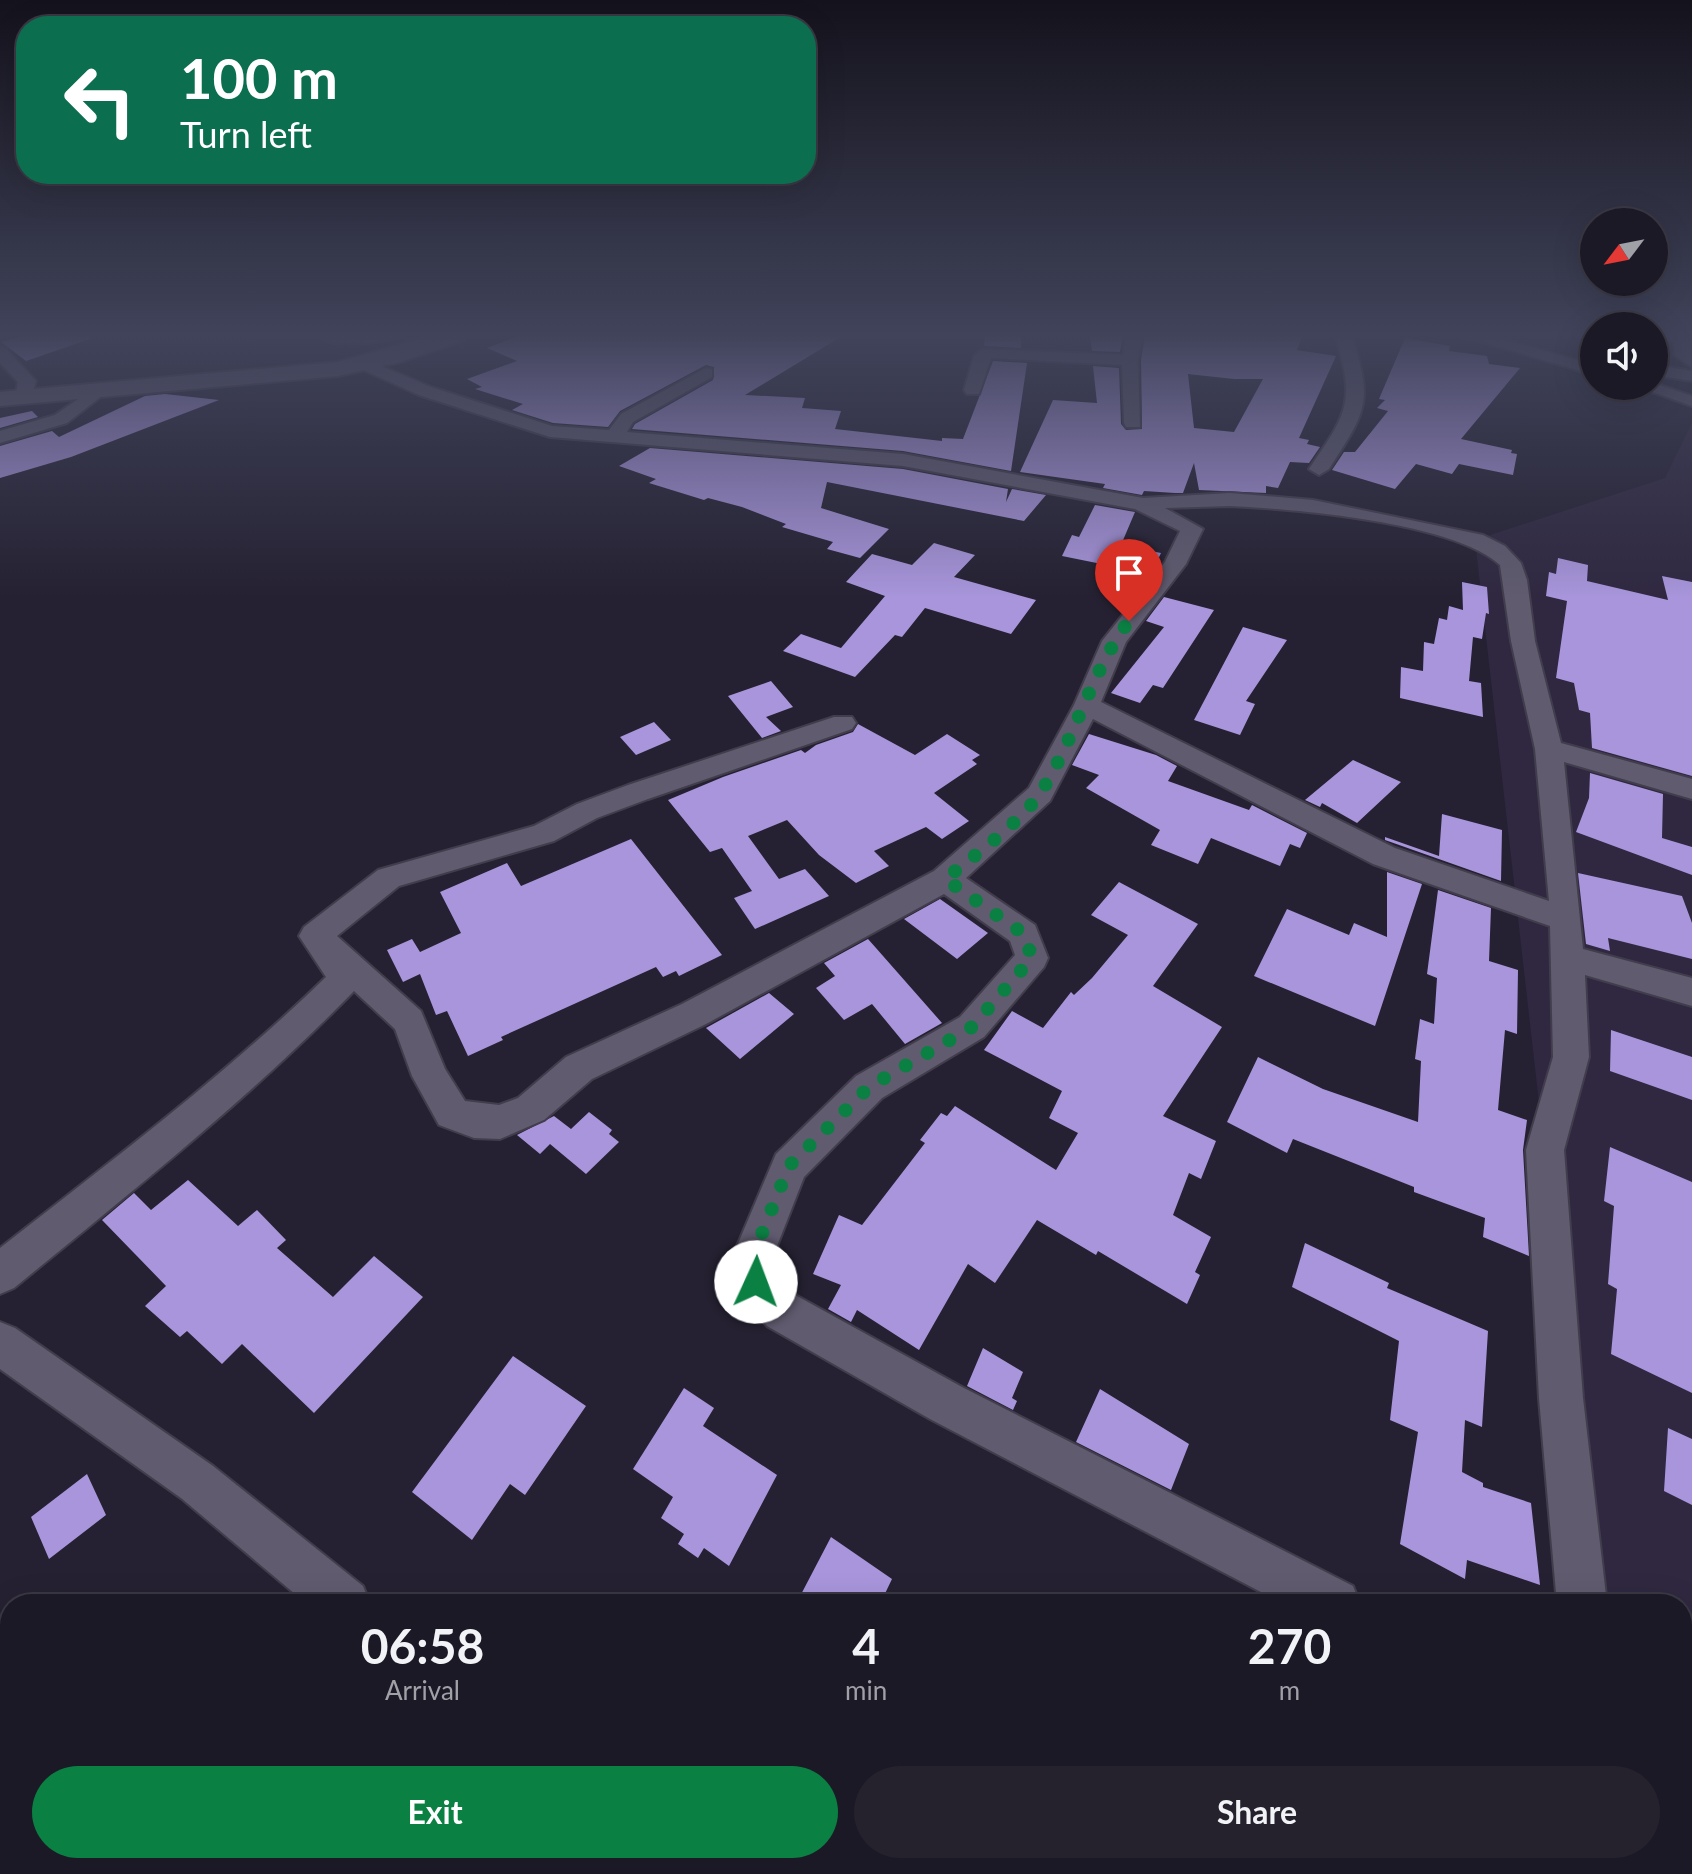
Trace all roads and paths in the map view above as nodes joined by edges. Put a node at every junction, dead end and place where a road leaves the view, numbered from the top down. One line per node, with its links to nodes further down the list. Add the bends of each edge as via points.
1 (49, 422): 6 (street)
2 (517, 422): 5 (street)
3 (624, 422): 5 (street)
4 (1348, 422): 7 (street)
5 (614, 436): 8 (street, via 903,460)
6 (0, 437)
7 (1319, 469)
8 (1141, 504): 9 (street, via 1182,521 1192,529 1190,537 1114,641); 11 (street, via 1172,500 1310,506 1432,529 1497,551 1510,563 1516,580 1523,641)
9 (1087, 705): 13 (street, via 1040,794); 14 (street, via 1384,856)
10 (843, 723): 15 (street, via 638,792 544,834 389,878)
11 (1549, 749): 12 (street); 14 (street)
12 (1692, 789)
13 (945, 879): 15 (street, via 694,1014 604,1053 531,1109 500,1122 452,1113 430,1076 409,1021); 21 (street, via 1024,934 1032,958 972,1027 869,1087 789,1166 757,1246 756,1282 782,1311 946,1403)
14 (1566, 919): 16 (street)
15 (315, 936): 18 (street, via 345,979 195,1117)
16 (1567, 957): 17 (street); 22 (street, via 1571,1057 1545,1150 1561,1398)
17 (1692, 992)
18 (0, 1274)
19 (0, 1343): 20 (street, via 197,1482)
20 (333, 1594)
21 (1316, 1594)
22 (1581, 1594)

